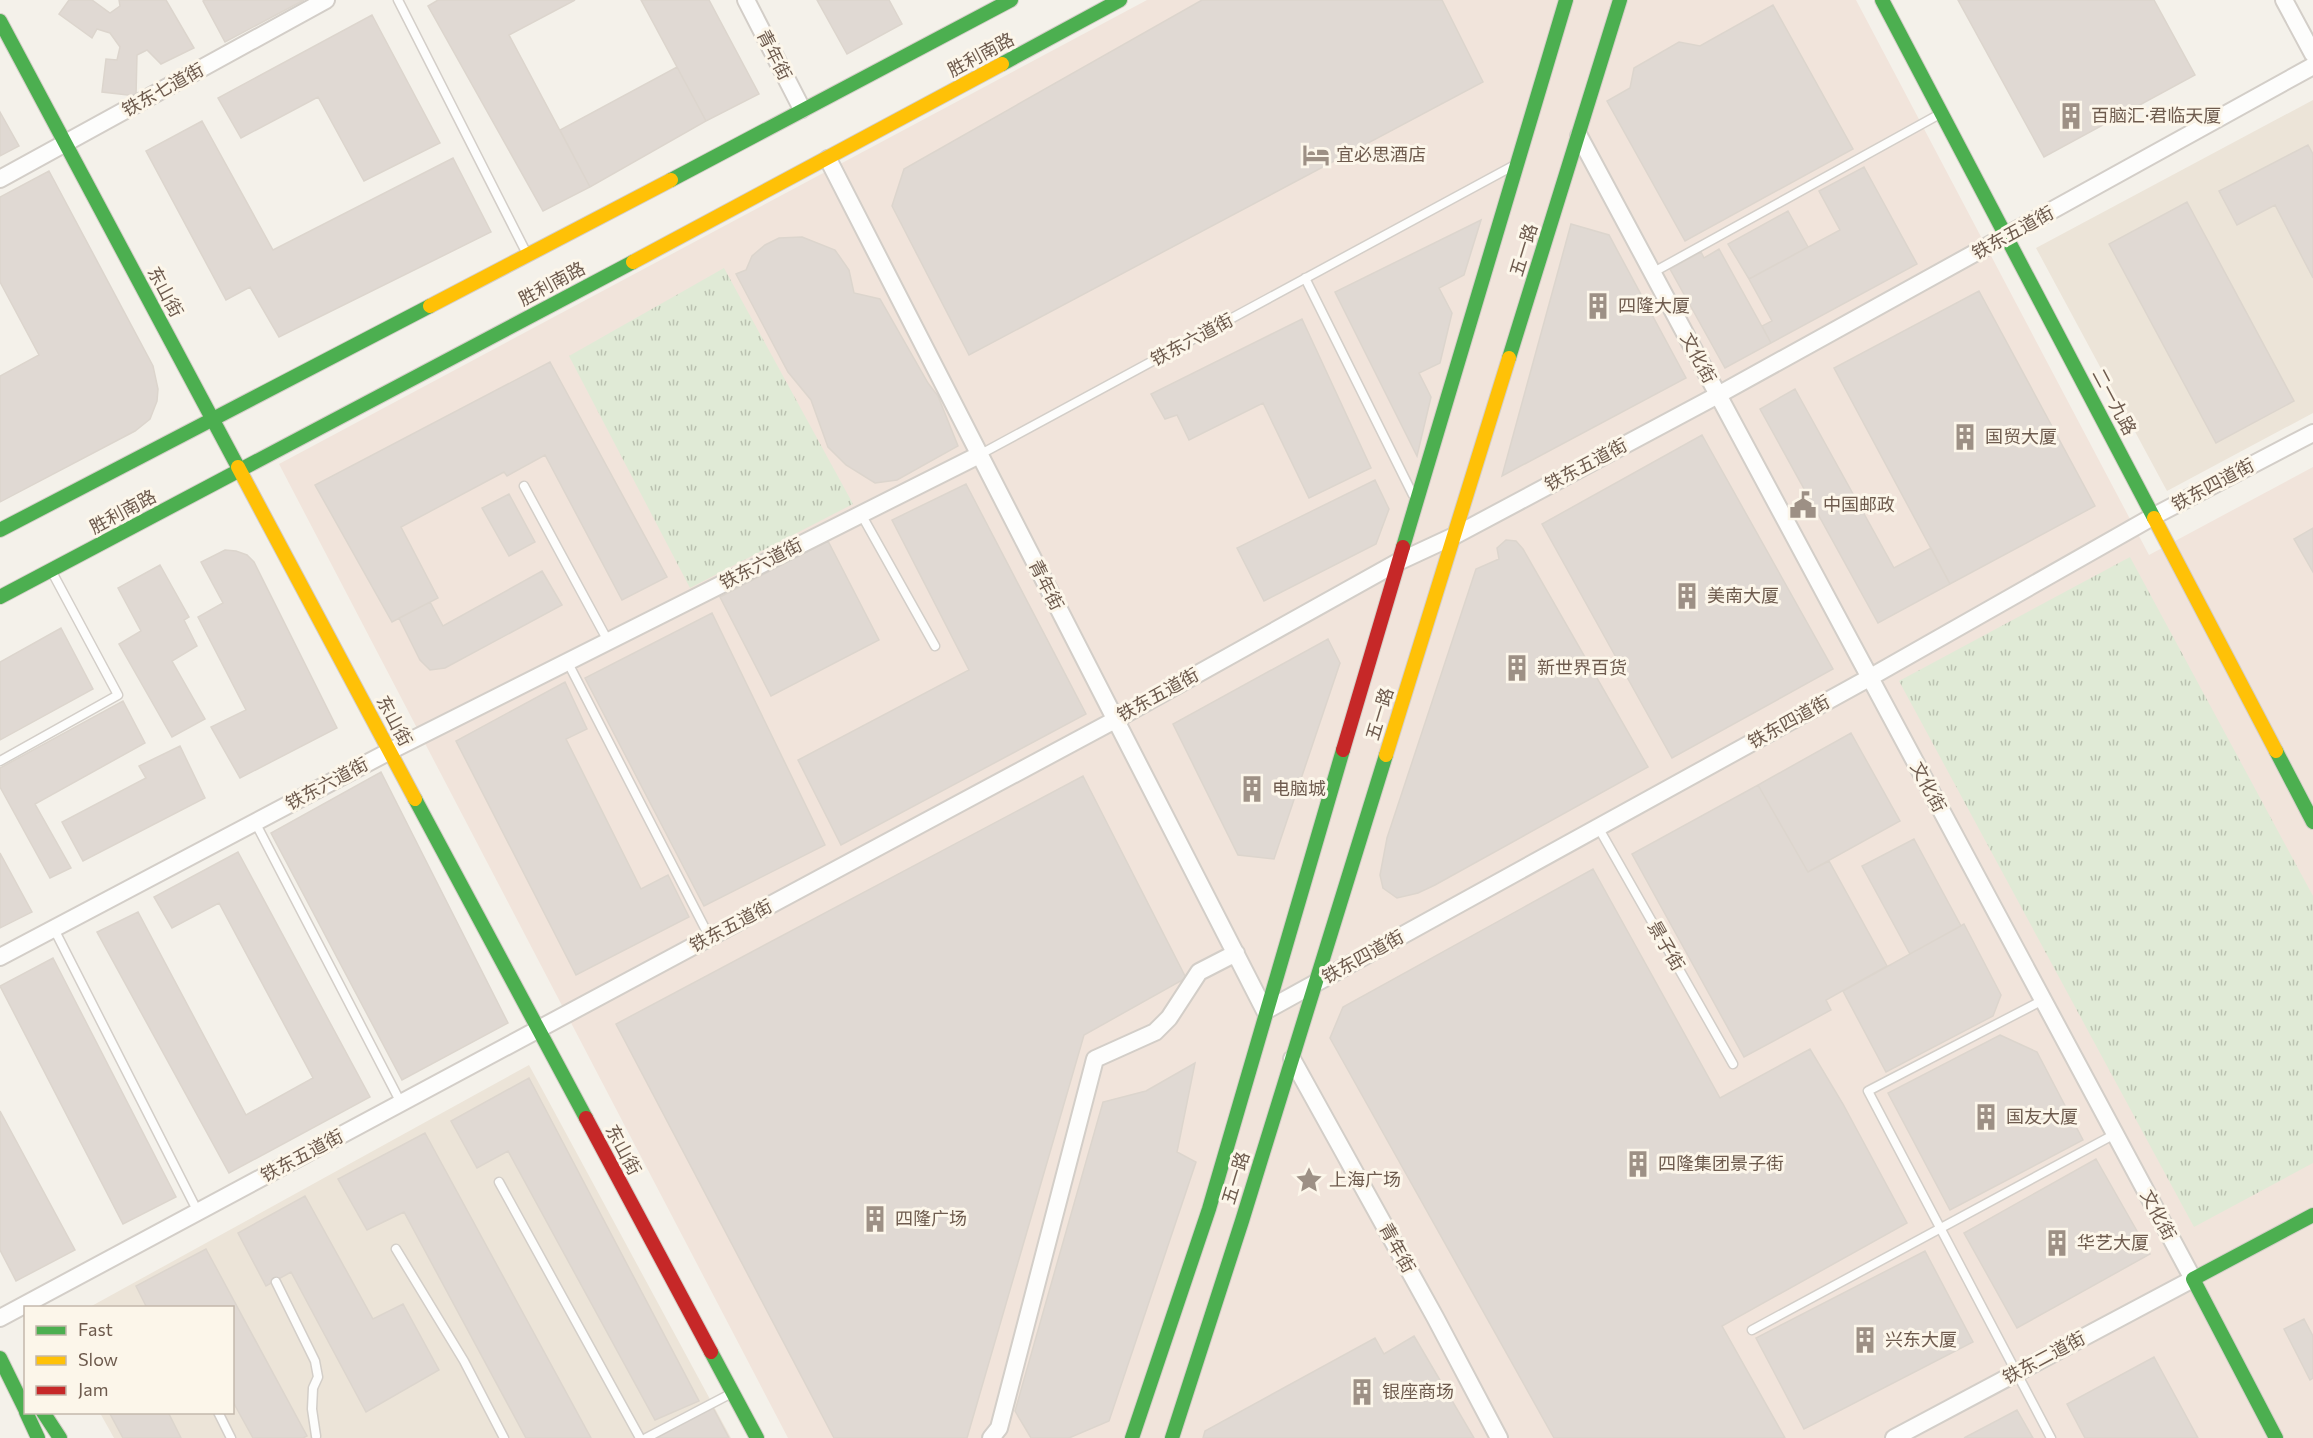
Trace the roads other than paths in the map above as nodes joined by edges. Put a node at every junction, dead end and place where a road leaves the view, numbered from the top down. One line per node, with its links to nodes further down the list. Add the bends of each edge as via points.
1 (326, 0): 16 (street, 铁东七道街)
2 (398, 0): 21 (lane)
3 (746, 0): 13 (street, 青年街)
4 (1011, 0): 13 (main road, 胜利南路)
5 (1120, 0): 17 (main road, 胜利南路)
6 (1566, 0): 18 (main road, 五一路)
7 (1620, 0): 15 (main road, 五一路)
8 (1882, 0): 14 (main road, 二一九路)
9 (2284, 0): 11 (street)
10 (0, 21): 16 (main road, 东山街)
11 (2313, 54)
12 (2313, 66): 20 (street, 铁东五道街)
13 (802, 109): 21 (main road, 胜利南路)
14 (1941, 113): 20 (main road, 二一九路); 22 (lane)
15 (1579, 136): 22 (street, 文化街); 34 (main road, 五一路)
16 (65, 143): 19 (street, 铁东七道街); 25 (main road, 东山街)
17 (828, 159): 27 (street, 青年街); 28 (main road, 胜利南路)
18 (1517, 164): 23 (lane, 铁东六道街); 30 (main road, 五一路)
19 (0, 179)
20 (2007, 237): 24 (street, 铁东五道街); 32 (main road, 二一九路)
21 (528, 256): 25 (main road, 胜利南路)
22 (1652, 273): 24 (street, 文化街)
23 (1305, 278): 27 (lane, 铁东六道街); 30 (lane)
24 (1718, 395): 34 (street, 铁东五道街); 41 (street, 文化街)
25 (212, 418): 28 (main road, 东山街); 33 (main road, 胜利南路)
26 (2313, 433): 32 (street, 铁东四道街)
27 (979, 455): 31 (street, 铁东六道街); 42 (street, 青年街)
28 (240, 470): 36 (main road, 胜利南路); 43 (main road, 东山街)
29 (524, 486): 38 (lane)
30 (1416, 501): 35 (main road, 五一路)
31 (861, 514): 38 (street, 铁东六道街); 39 (lane)
32 (2154, 516): 41 (street, 铁东四道街); 46 (main road, 二一九路)
33 (0, 530)
34 (1454, 536): 35 (street, 铁东五道街); 52 (main road, 五一路)
35 (1398, 562): 42 (street, 铁东五道街); 54 (main road, 五一路)
36 (51, 570): 37 (main road, 胜利南路); 44 (lane, via 118,695)
37 (0, 597)
38 (608, 641): 40 (street, 铁东六道街)
39 (935, 646)
40 (567, 661): 43 (street, 铁东六道街); 49 (lane)
41 (1869, 678): 47 (street, 铁东四道街); 53 (street, 文化街)
42 (1115, 720): 49 (street, 铁东五道街); 50 (street, 青年街)
43 (390, 751): 45 (street, 铁东六道街); 55 (main road, 东山街)
44 (0, 762)
45 (255, 822): 48 (street, 铁东六道街); 58 (lane)
46 (2313, 822)
47 (1598, 827): 52 (street, 铁东四道街); 57 (lane, 景子街)
48 (54, 928): 51 (street, 铁东六道街); 61 (lane)
49 (710, 938): 55 (street, 铁东五道街)
50 (1236, 952): 54 (street, 青年街); 86 (street, via 1199,972 1169,1018 1155,1032 1095,1059 999,1428)
51 (0, 957)
52 (1315, 984): 54 (street, 铁东四道街); 56 (main road, 五一路)
53 (2043, 1000): 59 (street, 文化街); 63 (lane, via 1868,1091)
54 (1264, 1011): 87 (main road, 五一路, via 1209,1209)
55 (538, 1029): 58 (street, 铁东五道街); 73 (main road, 东山街)
56 (1292, 1059): 88 (main road, 五一路); 89 (street, 青年街)
57 (1733, 1064)
58 (401, 1103): 61 (street, 铁东五道街)
59 (2115, 1134): 63 (lane); 65 (street, 文化街)
60 (499, 1182): 83 (lane)
61 (198, 1212): 67 (street, 铁东五道街)
62 (2313, 1215): 65 (main road)
63 (1941, 1228): 68 (lane); 71 (lane)
64 (396, 1249): 82 (lane, via 464,1361)
65 (2193, 1279): 71 (street, 铁东二道街); 92 (main road, 文化街)
66 (276, 1282): 78 (lane, via 315,1361 318,1377 312,1409)
67 (0, 1318)
68 (1752, 1330)
69 (0, 1349): 72 (main road)
70 (0, 1358): 74 (main road)
71 (2015, 1373): 90 (street, 铁东二道街); 91 (lane)
72 (24, 1384)
73 (732, 1392): 84 (lane); 85 (main road, 东山街)
74 (24, 1408)
75 (27, 1414): 79 (main road)
76 (44, 1414): 80 (main road)
77 (219, 1414): 81 (lane)
78 (316, 1437)
79 (38, 1438)
80 (60, 1438)
81 (231, 1438)
82 (504, 1438)
83 (640, 1438)
84 (646, 1438)
85 (757, 1438)
86 (991, 1438)
87 (1132, 1438)
88 (1172, 1438)
89 (1498, 1438)
90 (1894, 1438)
91 (2051, 1438)
92 (2276, 1438)

